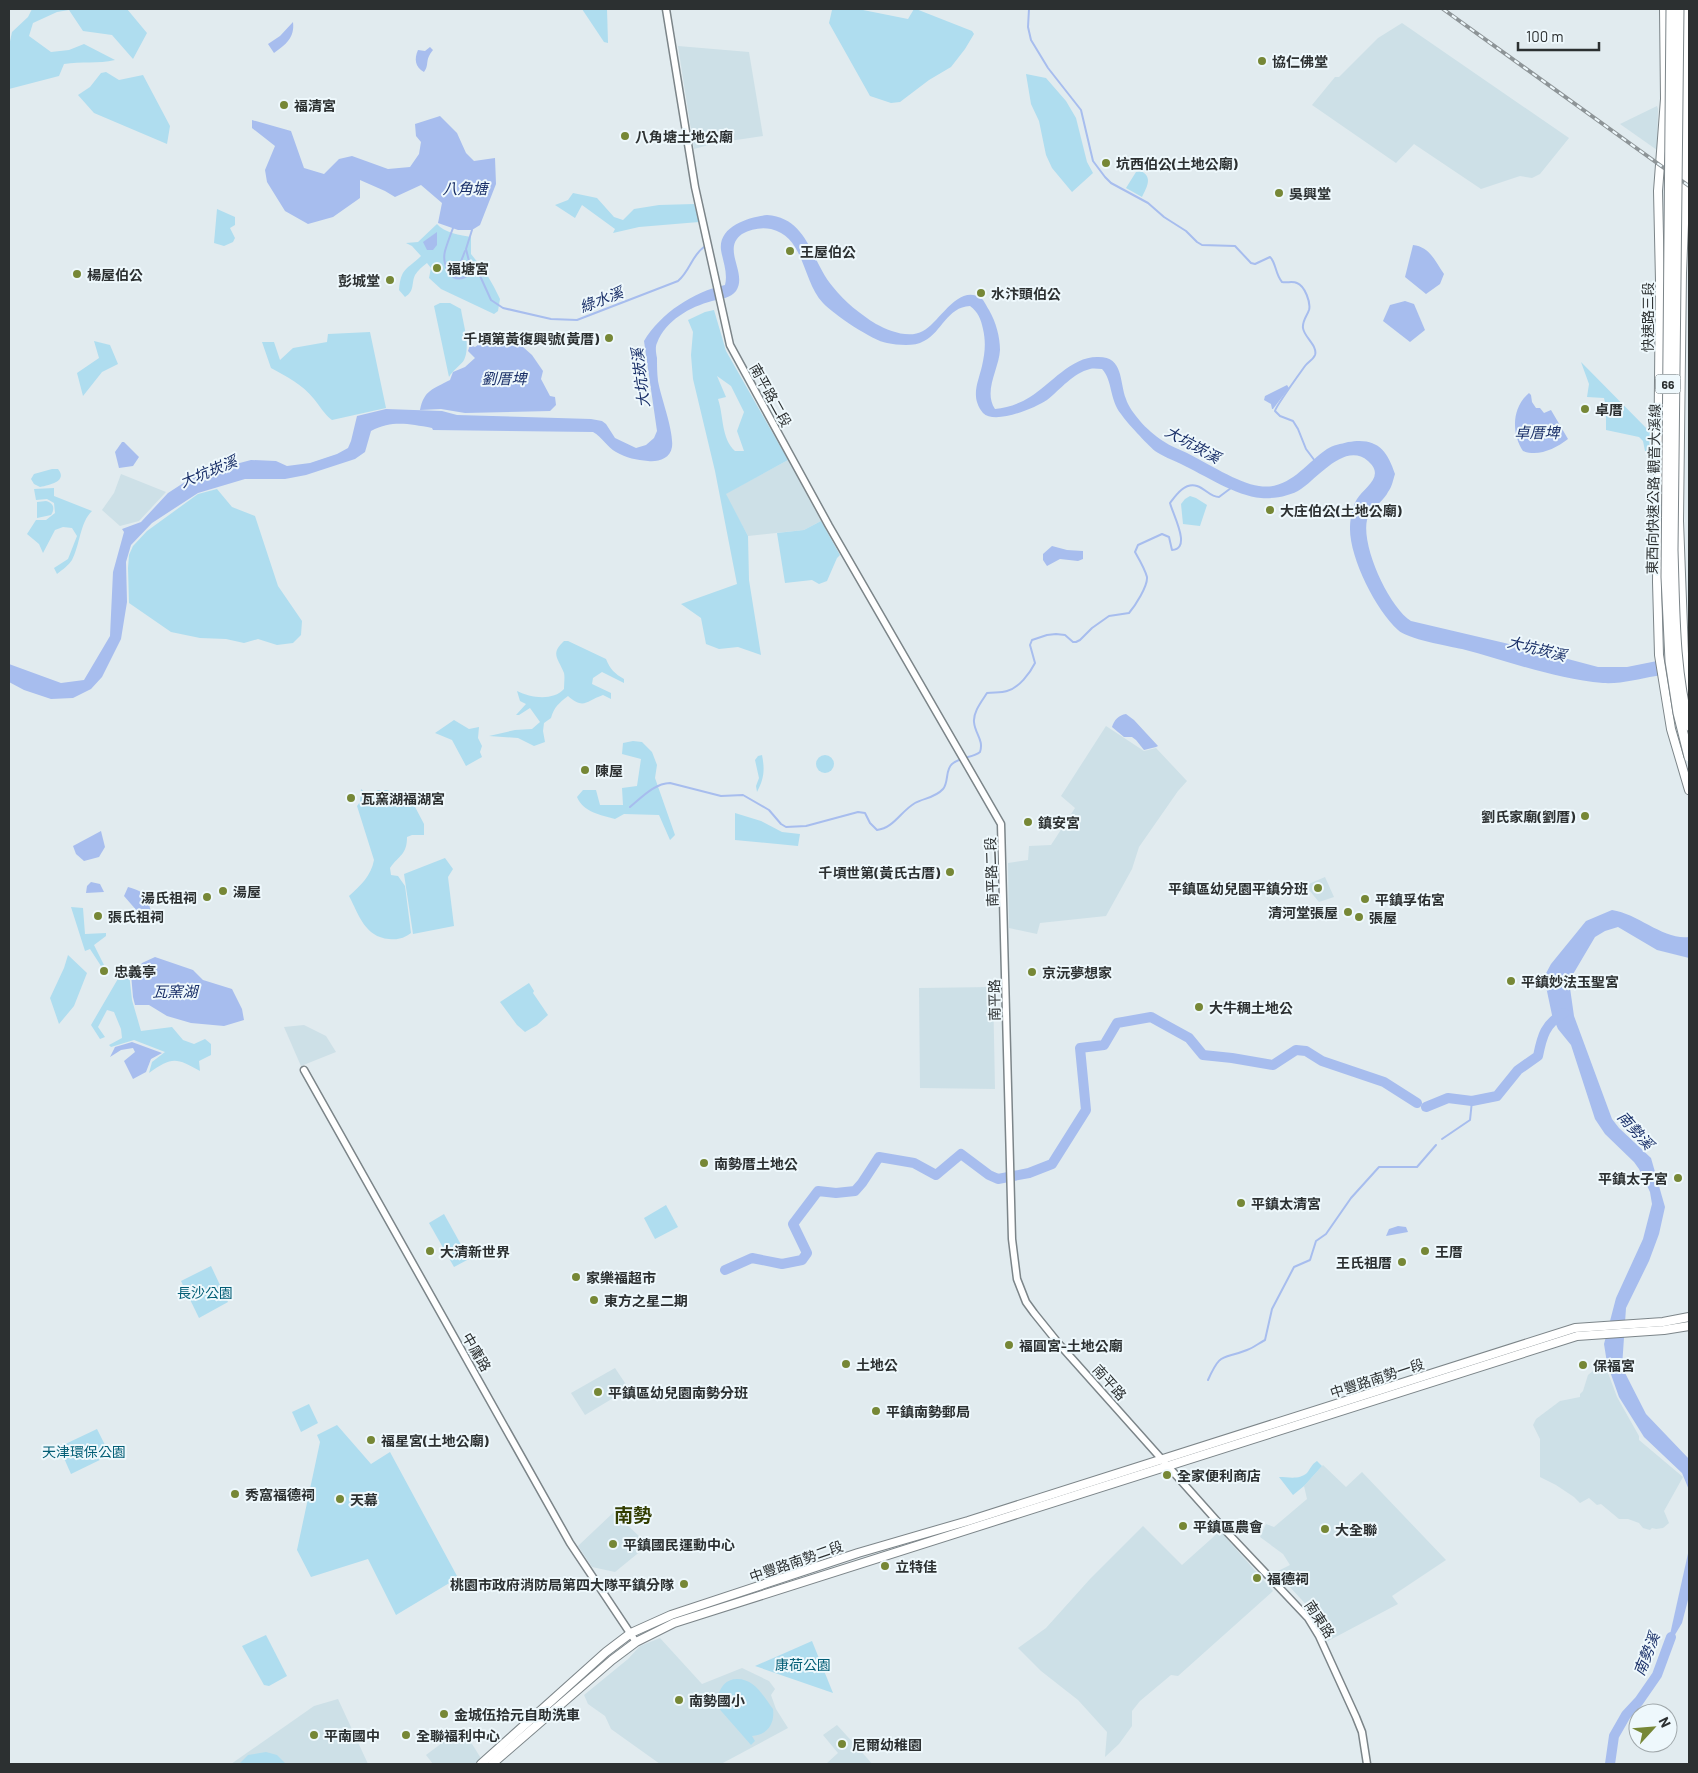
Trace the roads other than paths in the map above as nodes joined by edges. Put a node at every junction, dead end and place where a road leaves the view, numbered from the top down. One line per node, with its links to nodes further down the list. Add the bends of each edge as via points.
1 (666, 9): 10 (street, 南平路二段, via 695,187 730,345 829,526 1001,824)
2 (1664, 9): 9 (main road, 快速路三段 / 66, via 1665,99 1658,191 1659,655 1671,729)
3 (1671, 9): 8 (highway, 東西向快速公路 觀音大溪線 / 66, bridge, via 1666,577 1670,661)
4 (1679, 9): 7 (highway, 東西向快速公路 觀音大溪線 / 66, bridge, via 1673,550 1675,627)
5 (1686, 9): 6 (main road, 66, via 1679,521 1684,654)
6 (1689, 692)
7 (1689, 726)
8 (1689, 757)
9 (1689, 790)
10 (1005, 933): 19 (street, 南平路, via 1012,1239 1017,1280 1026,1302 1059,1344)
11 (304, 1070): 21 (street, 中庸路, via 570,1543)
12 (1689, 1317): 13 (main road)
13 (1629, 1324): 15 (main road); 16 (main road)
14 (1689, 1326): 16 (main road)
15 (1601, 1330): 16 (main road); 17 (main road, 中豐路南勢一段, via 1575,1328); 18 (main road, 中豐路南勢一段)
16 (1629, 1332)
17 (1526, 1343): 18 (main road); 19 (main road, 中豐路南勢一段)
18 (1530, 1352): 20 (main road, 中豐路南勢一段)
19 (1162, 1458): 20 (street, 南平路); 21 (main road, 中豐路南勢二段, via 848,1556 671,1615)
20 (1170, 1467): 22 (main road, 中豐路南勢二段, via 674,1623); 25 (street, 南東路, via 1308,1618 1356,1717)
21 (631, 1633): 22 (street, 中庸路); 23 (main road, 中豐路南勢二段)
22 (636, 1642): 24 (main road, 中豐路南勢二段)
23 (482, 1764)
24 (492, 1764)
25 (1367, 1764)

